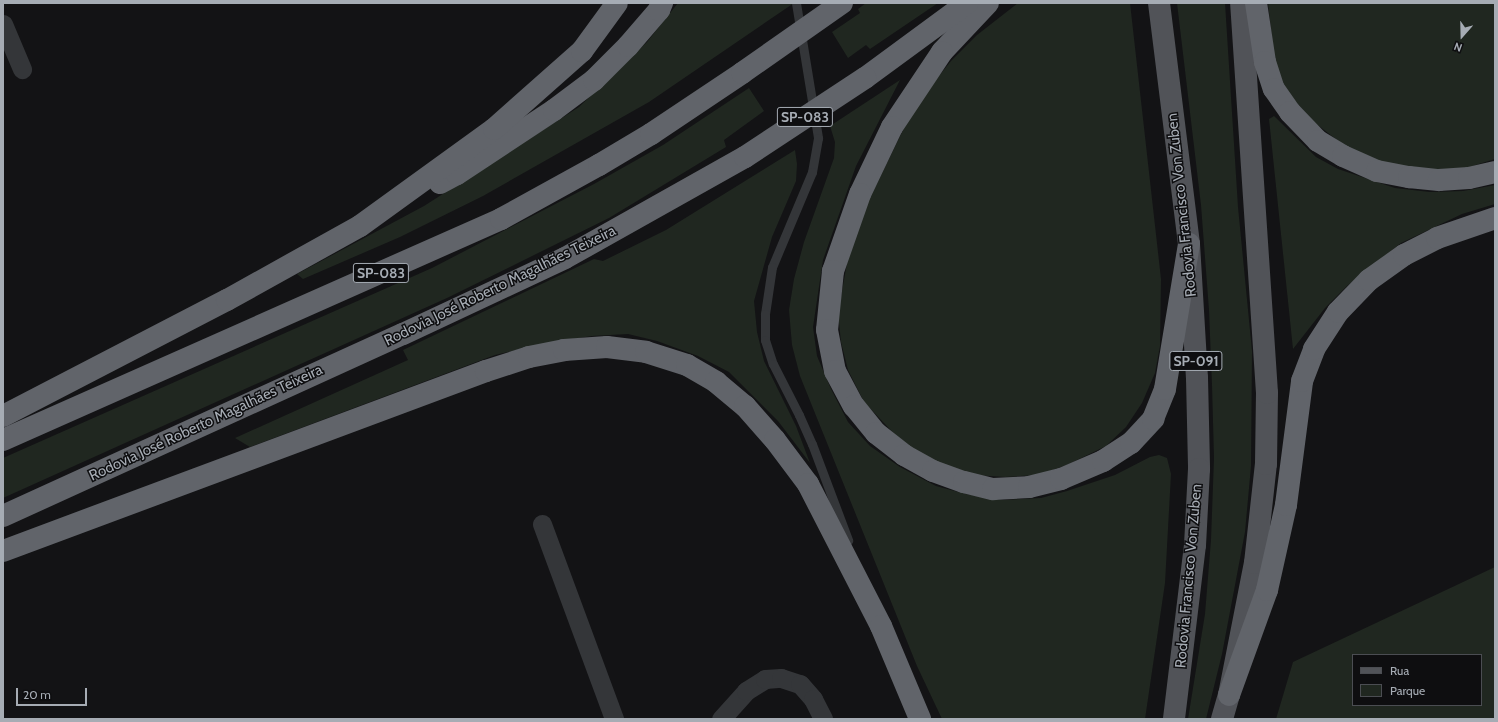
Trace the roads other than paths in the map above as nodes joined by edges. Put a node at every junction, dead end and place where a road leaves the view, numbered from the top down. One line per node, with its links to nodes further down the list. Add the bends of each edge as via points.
1 (617, 3): 14 (highway, via 582,51 494,129)
2 (662, 3): 14 (highway, via 628,46 594,80 554,110 457,174)
3 (796, 3): 21 (lane, via 818,138 812,172 772,267 765,314 765,340 773,364 812,444)
4 (842, 3): 17 (highway, SP-083, bridge, via 651,134 501,218)
5 (967, 3): 18 (highway, Rodovia José Roberto Magalhães Teixeira / SP-083, bridge, via 865,78 745,156 646,214 558,261)
6 (988, 3): 15 (highway, via 942,52 892,127 860,194 833,271 827,330 836,371 854,406 876,433 904,455 933,471 993,489 1029,487 1061,479 1103,461 1131,443 1153,419 1165,389)
7 (1159, 3): 15 (main road, Rodovia Francisco Von Zuben / SP-091)
8 (1241, 3): 22 (main road, via 1268,393 1266,464 1255,563)
9 (1256, 3): 12 (highway, via 1265,62 1274,89 1290,112 1318,141 1343,156 1377,171 1403,176 1440,180 1469,178)
10 (3, 24): 11 (street)
11 (22, 69)
12 (1495, 172)
13 (1495, 218): 22 (highway, via 1437,238 1398,259 1369,280 1338,312 1314,349 1302,381 1286,506 1267,590)
14 (360, 226): 16 (highway, via 227,300)
15 (1189, 244): 27 (main road, Rodovia Francisco Von Zuben / SP-091, via 1197,378 1199,469 1195,545)
16 (3, 416)
17 (3, 440)
18 (3, 516)
19 (542, 524): 23 (street)
20 (3, 551): 21 (highway, via 486,371 564,350 607,347 646,352 687,365 716,382 745,406 808,484)
21 (881, 626): 26 (highway)
22 (1230, 695): 28 (main road)
23 (614, 719)
24 (721, 719): 25 (street, via 746,691 765,680 781,678 800,684 814,699)
25 (823, 719)
26 (920, 719)
27 (1174, 719)
28 (1222, 719)

